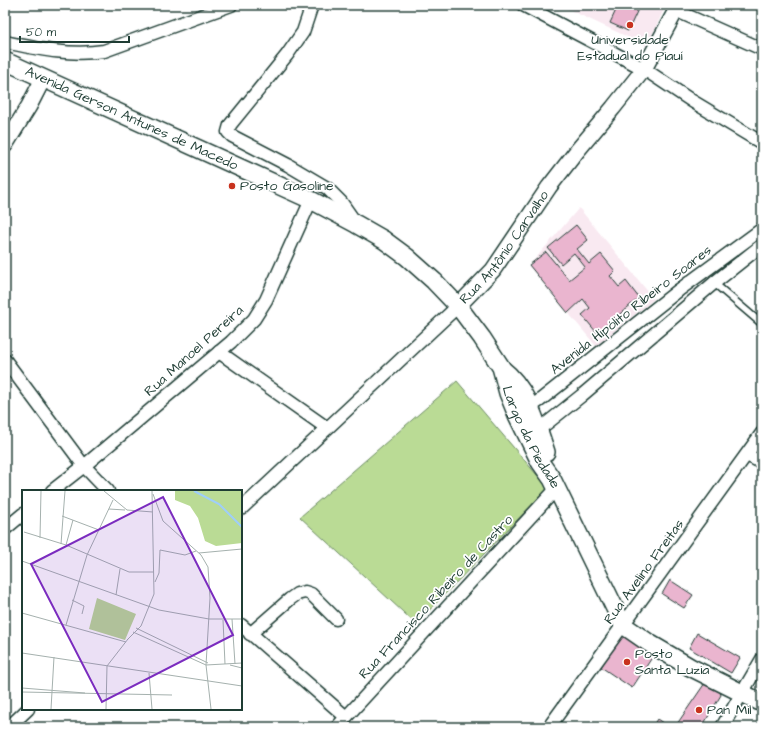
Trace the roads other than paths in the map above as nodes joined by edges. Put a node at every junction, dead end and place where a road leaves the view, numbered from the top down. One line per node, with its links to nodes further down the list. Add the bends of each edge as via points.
1 (231, 5): 5 (street, via 104,51 76,54)
2 (312, 5): 13 (street, via 303,32 230,125 228,132 328,188)
3 (523, 5): 8 (street)
4 (678, 8): 6 (street); 8 (street, Rua Antônio Carvalho)
5 (5, 42)
6 (762, 49)
7 (5, 61): 9 (main road, Avenida Gerson Antunes de Macedo)
8 (644, 69): 10 (street); 19 (street, Rua Antônio Carvalho, via 549,187 493,270)
9 (43, 79): 11 (street, via 30,106); 12 (main road, Avenida Gerson Antunes de Macedo)
10 (762, 143)
11 (5, 145)
12 (311, 200): 13 (main road, Avenida Gerson Antunes de Macedo); 21 (street, Rua Manoel Pereira, via 266,300 254,319)
13 (356, 224): 19 (main road, Avenida Gerson Antunes de Macedo, via 407,257)
14 (762, 229): 17 (street, Avenida Hipólito Ribeiro Soares)
15 (762, 245): 16 (street)
16 (714, 283): 18 (street); 20 (lane)
17 (679, 290): 18 (street); 23 (street, Avenida Hipólito Ribeiro Soares)
18 (689, 304): 25 (street, via 581,396)
19 (458, 306): 23 (main road, Largo da Piedade, via 500,367 517,384); 24 (street, Rua Antônio Carvalho)
20 (762, 324)
21 (219, 352): 24 (street); 29 (street, Rua Manoel Pereira)
22 (5, 360): 29 (street)
23 (524, 411): 25 (main road, Largo da Piedade)
24 (327, 428): 33 (street, Rua Antônio Carvalho)
25 (532, 432): 30 (main road, Largo da Piedade, via 549,461)
26 (762, 434): 27 (street, Rua Avelino Freitas)
27 (747, 455): 28 (street); 38 (street, Rua Avelino Freitas)
28 (762, 463)
29 (84, 466): 31 (street, Rua Manoel Pereira); 32 (street)
30 (555, 484): 38 (main road, Largo da Piedade); 44 (street, Rua Francisco Ribeiro de Castro)
31 (53, 490)
32 (107, 490)
33 (242, 508)
34 (22, 515): 35 (street)
35 (5, 529)
36 (336, 619): 39 (street, via 311,594 305,592 290,599)
37 (242, 626): 39 (street)
38 (623, 626): 41 (main road); 47 (street, Rua Avelino Freitas)
39 (250, 634): 44 (street)
40 (762, 659): 41 (street)
41 (742, 694): 42 (main road); 48 (street)
42 (762, 703)
43 (27, 710): 45 (street)
44 (346, 718): 46 (street, Rua Francisco Ribeiro de Castro)
45 (9, 727)
46 (337, 727)
47 (549, 727)
48 (722, 727)

